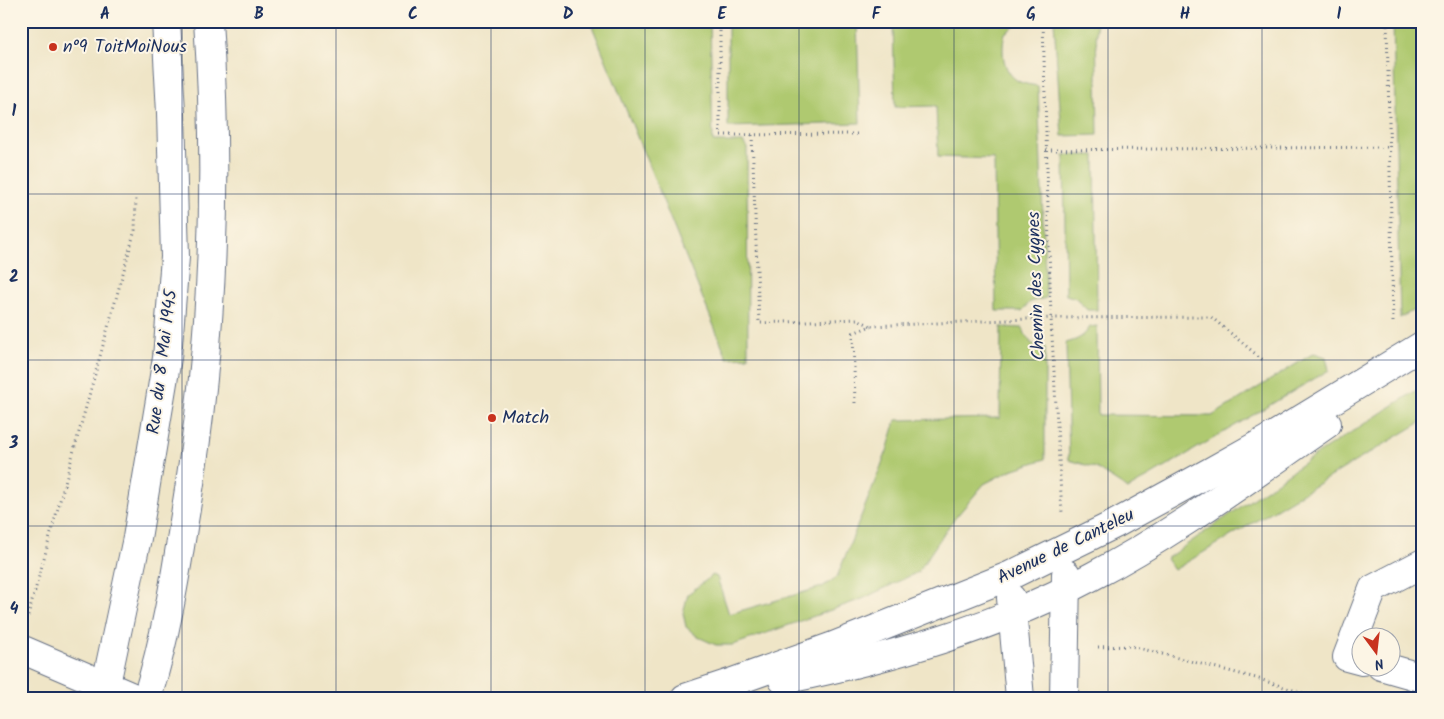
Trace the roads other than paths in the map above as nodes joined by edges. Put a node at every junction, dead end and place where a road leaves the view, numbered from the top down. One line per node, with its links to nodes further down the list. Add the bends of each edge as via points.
1 (166, 21): 16 (street, Rue du 8 Mai 1945, via 175,257 167,358 137,538)
2 (208, 21): 18 (street, via 214,210 208,327 186,511 164,633)
3 (1423, 345): 5 (street, Avenue de Canteleu, via 1259,445)
4 (1423, 356): 8 (street, Avenue de Canteleu, via 1202,509 1136,552)
5 (1065, 549): 7 (street, Avenue de Canteleu); 8 (street)
6 (1423, 562): 10 (street, via 1373,589)
7 (1009, 576): 9 (street); 19 (street, Avenue de Canteleu, via 831,647)
8 (1066, 590): 9 (street, Avenue de Canteleu); 22 (street)
9 (1013, 614): 20 (street, Avenue de Canteleu, via 890,655); 21 (street)
10 (1359, 626)
11 (1352, 644): 13 (street, via 1347,657)
12 (21, 649): 16 (street)
13 (1352, 658)
14 (1402, 672): 15 (street)
15 (1423, 678)
16 (105, 692): 17 (street)
17 (135, 698)
18 (147, 698)
19 (685, 698)
20 (698, 698)
21 (1020, 698)
22 (1064, 698)

